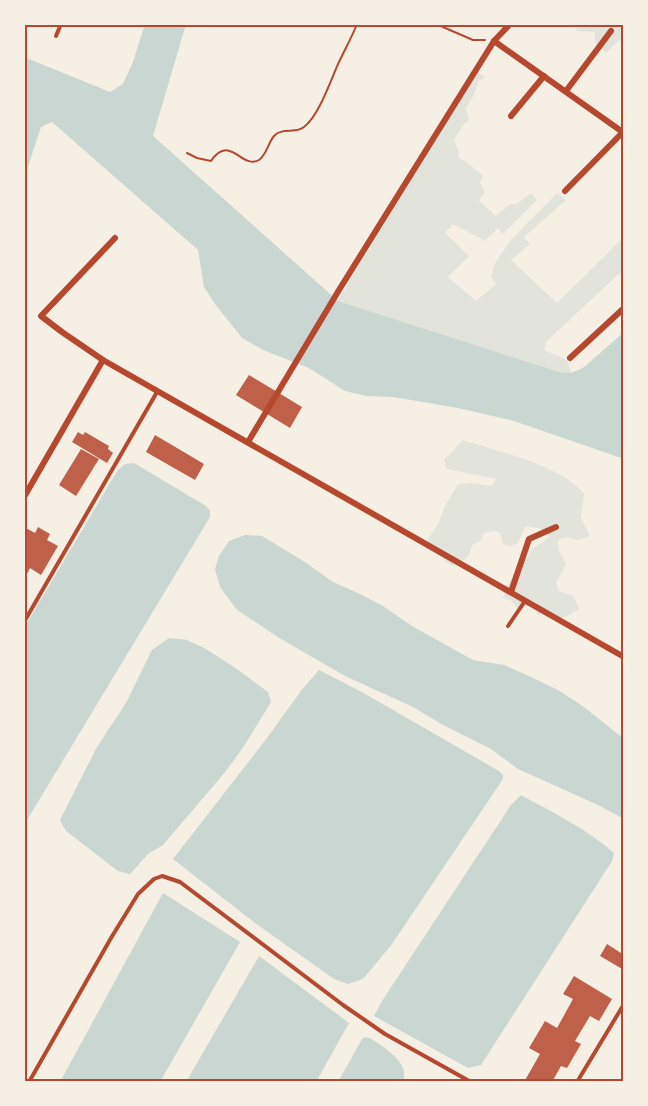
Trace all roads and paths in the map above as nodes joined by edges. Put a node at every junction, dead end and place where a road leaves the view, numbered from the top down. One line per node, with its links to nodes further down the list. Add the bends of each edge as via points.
1 (62, 24): 6 (lane)
2 (357, 24): 12 (path, via 314,116 303,128 274,136 258,160 245,159 230,150 217,152 211,161)
3 (436, 24): 7 (path, via 472,40)
4 (510, 24): 7 (street)
5 (611, 31): 9 (street)
6 (56, 36)
7 (494, 41): 8 (street); 19 (street)
8 (544, 76): 9 (street); 10 (street)
9 (566, 91): 11 (street)
10 (511, 116)
11 (623, 132): 13 (street)
12 (187, 153)
13 (565, 191)
14 (115, 238): 17 (street, via 41,316)
15 (624, 308): 16 (street)
16 (570, 358)
17 (103, 360): 18 (street); 20 (street)
18 (157, 391): 19 (street); 24 (lane)
19 (248, 442): 22 (street)
20 (24, 497)
21 (556, 527): 22 (street, via 529,539)
22 (511, 592): 23 (street)
23 (525, 600): 25 (lane); 26 (street)
24 (24, 622)
25 (508, 626)
26 (624, 657)
27 (624, 1004): 30 (lane)
28 (29, 1082): 29 (lane, via 134,900 147,884 162,876 180,882 385,1034)
29 (471, 1082)
30 (577, 1082)

